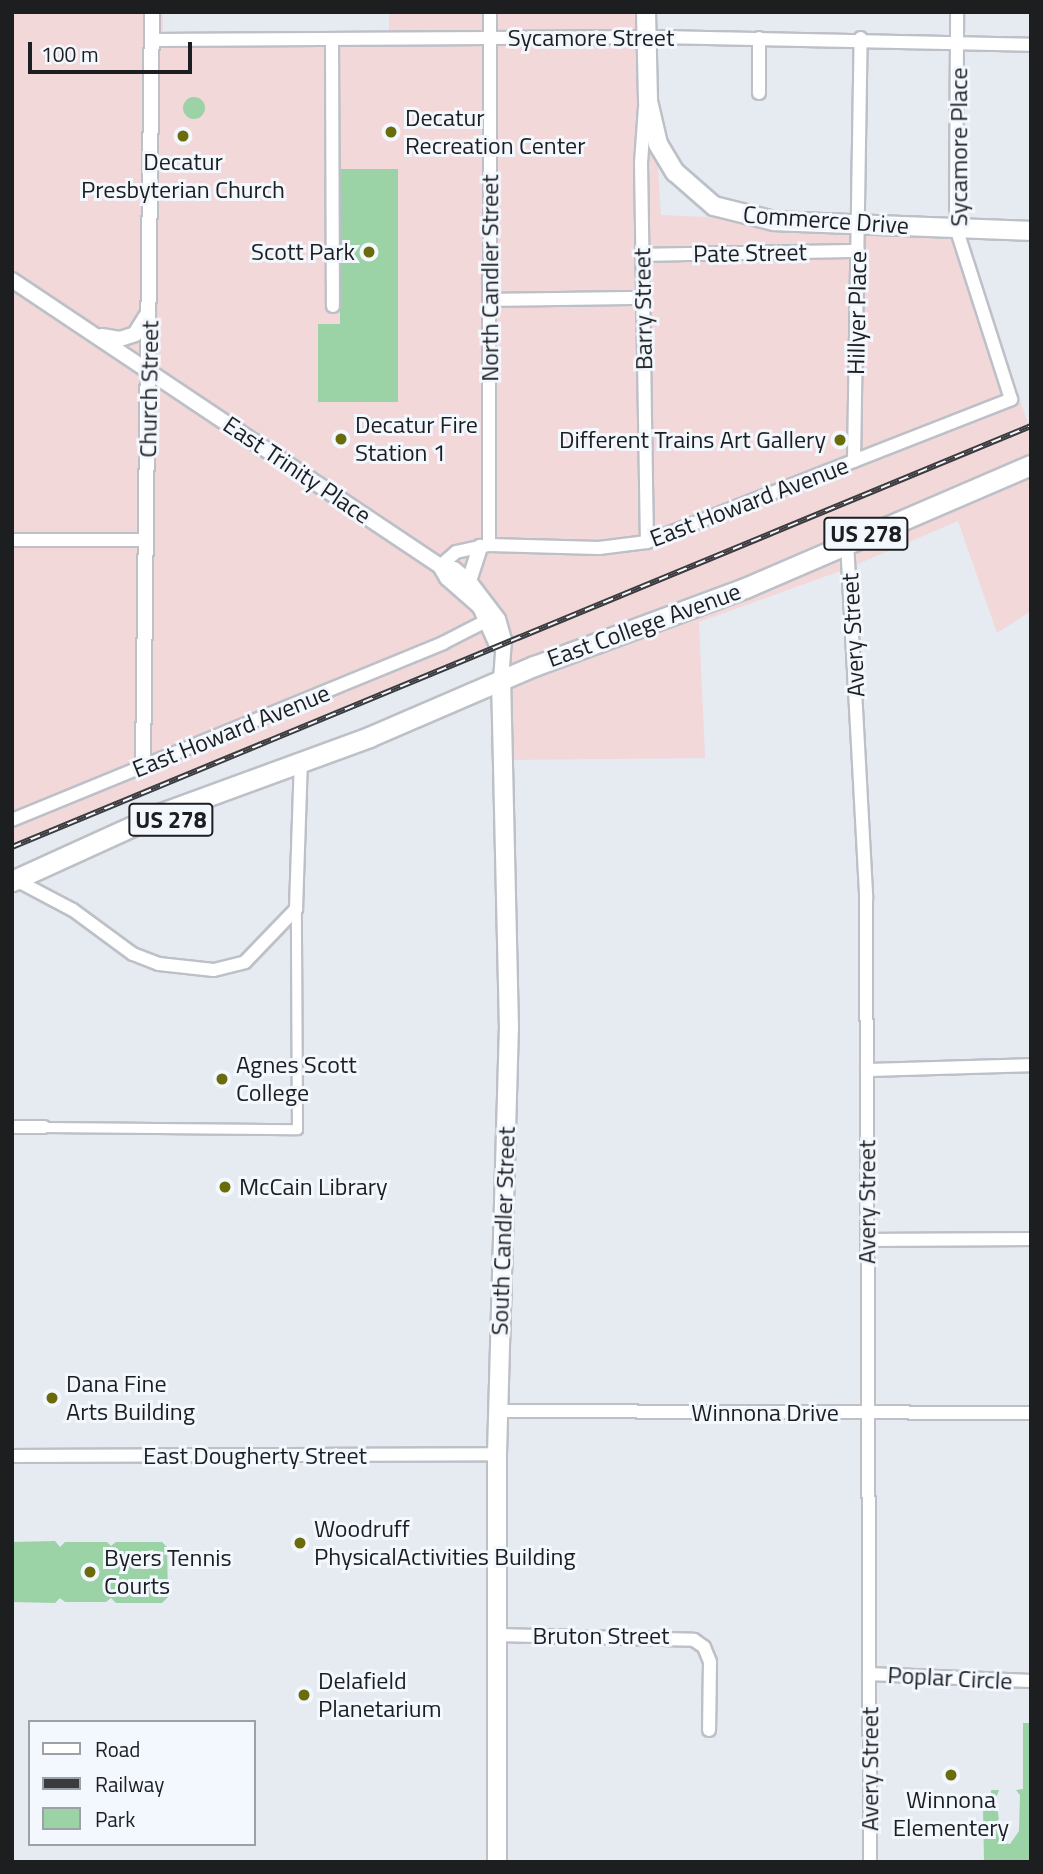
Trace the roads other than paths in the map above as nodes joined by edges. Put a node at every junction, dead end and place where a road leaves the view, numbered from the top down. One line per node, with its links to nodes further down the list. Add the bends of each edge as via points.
1 (152, 12): 9 (street, Church Street)
2 (489, 12): 6 (street, North Candler Street)
3 (646, 12): 5 (main road, Commerce Drive)
4 (957, 12): 11 (street, Sycamore Place)
5 (646, 37): 6 (street, Sycamore Street); 7 (street, Sycamore Street); 13 (main road, Commerce Drive)
6 (489, 38): 10 (street, Sycamore Street); 22 (street, North Candler Street)
7 (759, 38): 8 (street, Sycamore Street); 14 (street)
8 (861, 38): 11 (street, Sycamore Street); 15 (street, Hillyer Place)
9 (152, 40): 10 (street, Sycamore Street); 24 (street, Church Street)
10 (332, 40): 23 (street)
11 (958, 43): 12 (street, Sycamore Street); 16 (street, Sycamore Place)
12 (1031, 45)
13 (647, 75): 15 (main road, Commerce Drive, via 650,119 658,144 675,172 714,206 751,218); 19 (street, Barry Street, via 641,163)
14 (759, 93)
15 (859, 224): 16 (main road, Commerce Drive); 18 (street, Hillyer Place)
16 (956, 228): 17 (main road, Commerce Drive); 27 (street, Sycamore Place)
17 (1031, 231)
18 (858, 251): 19 (street, Pate Street); 28 (street, Hillyer Place)
19 (642, 255): 21 (street, Barry Street)
20 (12, 280): 25 (street, East Trinity Place)
21 (642, 298): 22 (street); 32 (street, Barry Street)
22 (491, 300): 34 (street, North Candler Street)
23 (333, 306)
24 (150, 308): 25 (street, via 140,329 129,337 116,339); 26 (street, Church Street)
25 (92, 332): 26 (street, East Trinity Place)
26 (150, 370): 31 (street, Church Street); 35 (street, East Trinity Place)
27 (1011, 399): 28 (street, East Howard Avenue)
28 (854, 461): 32 (street, East Howard Avenue)
29 (1031, 465): 33 (main road, East College Avenue / US 278)
30 (12, 540): 31 (street)
31 (147, 540): 41 (street, Church Street)
32 (647, 542): 34 (street, East Howard Avenue, via 599,548)
33 (847, 542): 39 (main road, East College Avenue / US 278, via 745,588); 46 (street, Avery Street, via 866,898)
34 (484, 546): 35 (street, East Howard Avenue, via 456,552); 36 (street)
35 (442, 568): 36 (street, East Trinity Place, via 454,569); 37 (street, East Trinity Place, via 447,579)
36 (470, 581): 38 (street, East Trinity Place, via 498,619)
37 (483, 614): 38 (street); 41 (street, East Howard Avenue, via 443,643)
38 (501, 646): 39 (street, South Candler Street)
39 (501, 680): 40 (main road, East College Avenue / US 278); 51 (main road, South Candler Street, via 509,1029)
40 (301, 762): 43 (main road, East College Avenue / US 278, via 157,827 83,851); 44 (street)
41 (143, 767): 42 (street, East Howard Avenue)
42 (12, 820)
43 (14, 881): 44 (street, via 73,909 133,954 192,970 232,968 245,962)
44 (296, 909): 48 (street, via 297,1129)
45 (1031, 1065): 46 (street)
46 (867, 1070): 50 (street, Avery Street)
47 (12, 1127): 48 (street)
48 (44, 1127)
49 (1031, 1239): 50 (street)
50 (867, 1240): 52 (street, Avery Street)
51 (498, 1411): 52 (street, Winnona Drive); 54 (main road, South Candler Street)
52 (867, 1413): 53 (street, Winnona Drive); 57 (street, Avery Street)
53 (1031, 1413)
54 (497, 1454): 55 (street, East Dougherty Street); 56 (main road, South Candler Street)
55 (12, 1456)
56 (496, 1635): 59 (street, Bruton Street, via 694,1640 704,1647 710,1662); 60 (main road, South Candler Street)
57 (869, 1674): 58 (street, Poplar Circle); 61 (street, Avery Street)
58 (1031, 1681)
59 (709, 1730)
60 (497, 1862)
61 (870, 1862)

